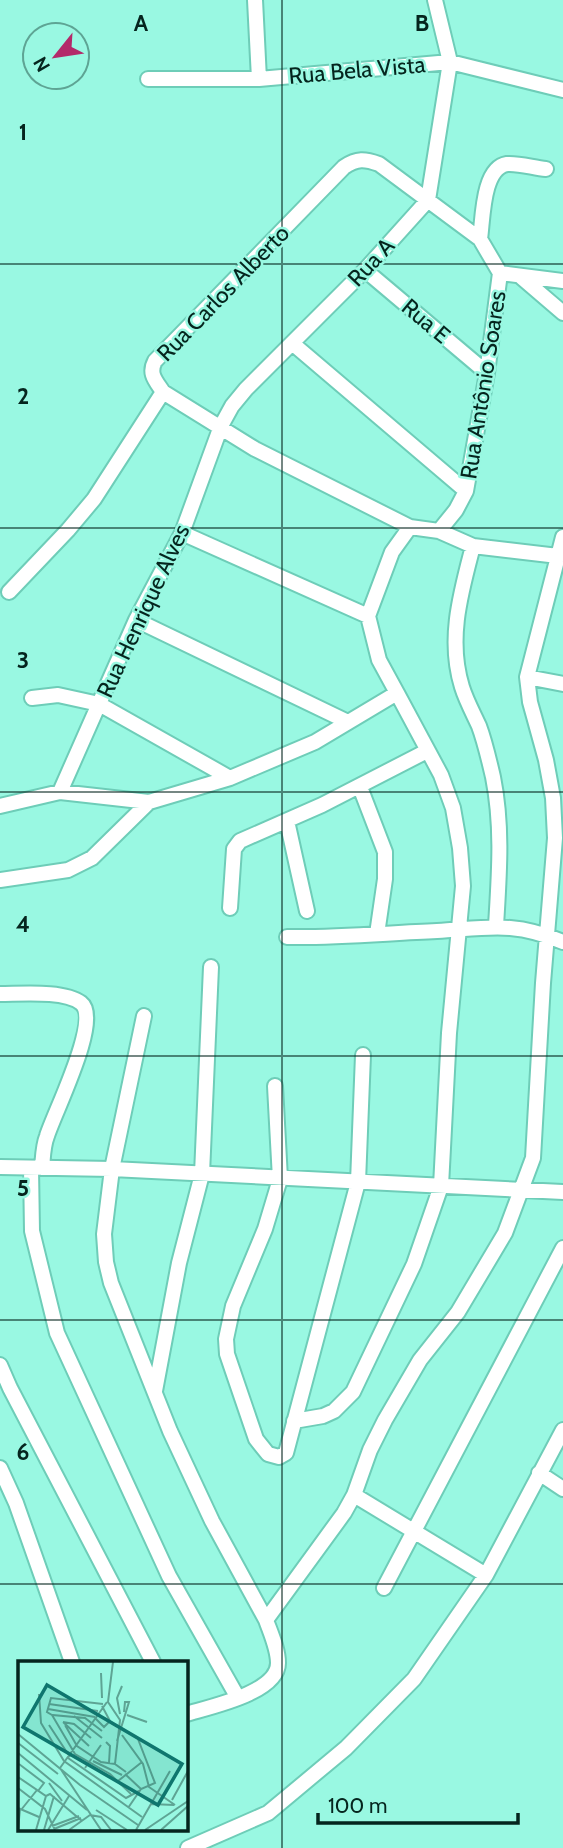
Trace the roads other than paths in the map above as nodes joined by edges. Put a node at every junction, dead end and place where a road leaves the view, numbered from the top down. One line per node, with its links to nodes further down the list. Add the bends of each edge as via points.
1 (255, 0): 5 (street)
2 (435, 0): 3 (street)
3 (450, 62): 5 (street, Rua Bela Vista); 6 (street, Rua Bela Vista); 8 (street)
4 (148, 79): 5 (street, Rua Bela Vista)
5 (259, 79)
6 (563, 90)
7 (546, 169): 9 (street, via 508,164 493,173 486,185)
8 (428, 200): 9 (street); 10 (street, Rua A); 17 (street, Rua Carlos Alberto, via 379,164 362,159 344,167 155,361 151,370)
9 (480, 239): 11 (street)
10 (365, 270): 15 (street, Rua A); 16 (street, Rua E)
11 (500, 273): 12 (street); 16 (street, Rua Antônio Soares)
12 (521, 277): 13 (street); 14 (street)
13 (563, 281)
14 (563, 313)
15 (292, 343): 18 (street, Rua A, via 246,389); 19 (street)
16 (488, 373): 19 (street, Rua Antônio Soares)
17 (163, 392): 18 (street); 26 (street, Rua Carlos Alberto, via 94,499)
18 (220, 426): 20 (street, via 255,449); 22 (street, Rua Henrique Alves)
19 (466, 491): 21 (street, Rua Antônio Soares)
20 (410, 527): 21 (street); 27 (street, via 392,552)
21 (439, 531): 24 (street)
22 (182, 533): 27 (street); 28 (street, Rua Henrique Alves)
23 (563, 537): 25 (street)
24 (473, 545): 25 (street); 45 (street, via 459,600 456,656 462,687 484,740 499,813)
25 (558, 556): 29 (street)
26 (9, 592)
27 (368, 616): 31 (street, via 379,660)
28 (136, 620): 33 (street, Rua Henrique Alves); 34 (street)
29 (527, 677): 30 (street); 48 (street, via 553,798 555,838)
30 (563, 684)
31 (397, 693): 34 (street); 35 (street)
32 (32, 698): 33 (street, via 58,695)
33 (99, 704): 36 (street); 38 (street, Rua Henrique Alves)
34 (348, 722): 36 (street, via 315,742)
35 (427, 751): 37 (street); 46 (street, via 453,808 463,886)
36 (230, 778): 39 (street)
37 (360, 787): 41 (street); 47 (street, via 385,852)
38 (60, 792): 39 (street); 40 (street)
39 (149, 802): 42 (street, via 92,858 68,870)
40 (0, 806)
41 (287, 821): 43 (street, via 245,838 234,849); 44 (street)
42 (0, 880)
43 (230, 908)
44 (307, 911)
45 (496, 926): 46 (street); 48 (street)
46 (460, 929): 47 (street); 62 (street)
47 (377, 934): 49 (street)
48 (547, 935): 50 (street); 63 (street, via 533,1158)
49 (287, 937)
50 (563, 942)
51 (211, 968): 59 (street)
52 (0, 994): 57 (street, via 66,996 86,1010 83,1042)
53 (144, 1016): 58 (street)
54 (363, 1055): 61 (street)
55 (275, 1086): 60 (street)
56 (0, 1167): 57 (street)
57 (37, 1168): 58 (street); 80 (street, via 32,1231 57,1333 169,1576)
58 (111, 1169): 59 (street); 67 (street, via 104,1234 106,1262)
59 (202, 1174): 60 (street); 67 (street, via 179,1263)
60 (280, 1179): 61 (street); 68 (street, via 233,1306 226,1339 246,1414 264,1451 279,1457 286,1453)
61 (358, 1182): 62 (street); 68 (street)
62 (441, 1186): 63 (street); 68 (street, via 414,1264 352,1392 334,1411)
63 (522, 1189): 64 (street); 73 (street, via 483,1272 420,1360 385,1420)
64 (563, 1192)
65 (563, 1248): 74 (street)
66 (0, 1365): 79 (street)
67 (155, 1393): 77 (street, via 212,1521)
68 (294, 1421)
69 (563, 1430): 71 (street)
70 (0, 1468): 78 (street)
71 (539, 1474): 72 (street); 75 (street)
72 (563, 1489)
73 (354, 1495): 74 (street); 77 (street)
74 (414, 1531): 75 (street); 76 (street)
75 (486, 1574): 82 (street, via 414,1679 346,1748 268,1813)
76 (384, 1588)
77 (267, 1620): 80 (street, via 277,1652 275,1675 267,1685)
78 (72, 1661)
79 (152, 1661)
80 (238, 1698): 81 (street)
81 (187, 1714)
82 (188, 1848)

